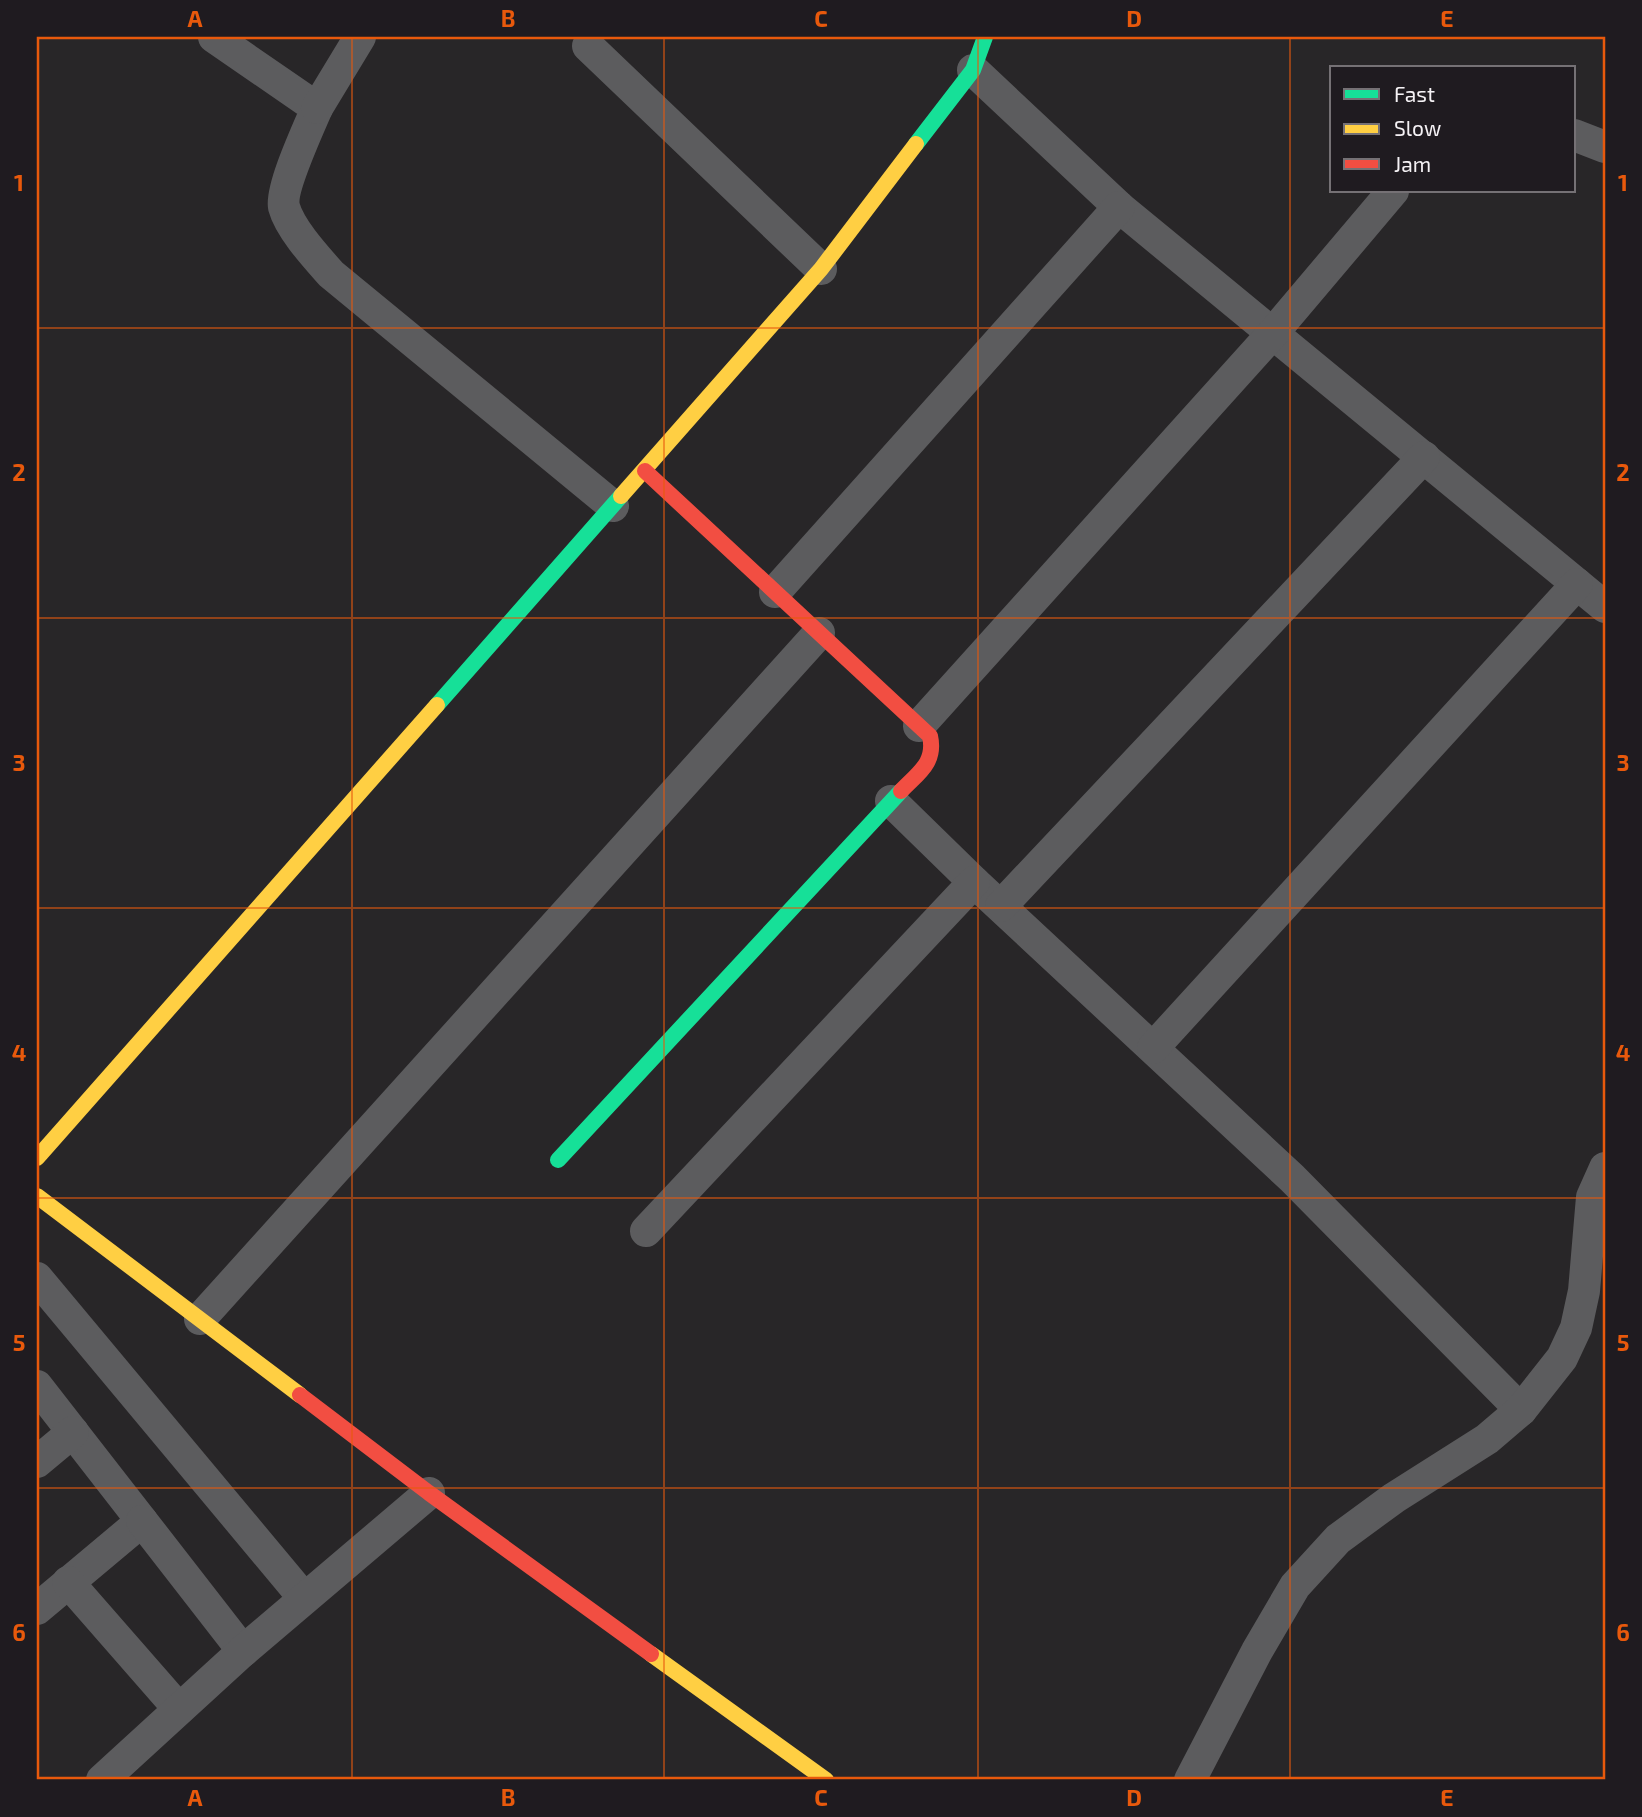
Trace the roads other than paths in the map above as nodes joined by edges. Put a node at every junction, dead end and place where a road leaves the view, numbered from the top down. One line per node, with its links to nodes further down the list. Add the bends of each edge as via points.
1 (214, 37): 6 (street)
2 (360, 37): 6 (street)
3 (985, 37): 5 (street)
4 (588, 46): 11 (street)
5 (973, 70): 10 (street); 11 (street)
6 (317, 108): 15 (street, via 291,169 283,205 301,240 331,274)
7 (1576, 136): 8 (street)
8 (1605, 147)
9 (1392, 192): 12 (street)
10 (1119, 207): 12 (street); 17 (street)
11 (821, 269): 14 (street)
12 (1273, 333): 13 (street); 20 (street)
13 (1424, 457): 16 (street); 23 (street)
14 (645, 471): 15 (street); 17 (street)
15 (613, 506): 25 (street)
16 (1577, 584): 18 (street); 24 (street)
17 (775, 592): 19 (street)
18 (1605, 607)
19 (819, 633): 20 (street); 31 (street)
20 (919, 726): 21 (street, via 930,736 933,750 929,761)
21 (891, 801): 22 (street); 26 (street)
22 (974, 882): 23 (street); 29 (street)
23 (1000, 906): 24 (street)
24 (1153, 1048): 33 (street, via 1292,1178)
25 (37, 1158)
26 (558, 1160)
27 (1605, 1168): 33 (street, via 1592,1197 1576,1328 1562,1358)
28 (37, 1196): 31 (street)
29 (646, 1231)
30 (37, 1278): 39 (street)
31 (200, 1319): 36 (street)
32 (37, 1386): 34 (street)
33 (1521, 1410): 45 (street, via 1487,1439 1338,1539 1296,1586)
34 (73, 1432): 35 (street); 37 (street)
35 (37, 1462)
36 (429, 1493): 39 (street); 44 (street)
37 (142, 1521): 38 (street); 41 (street)
38 (68, 1582): 40 (street); 42 (street)
39 (304, 1598): 41 (street)
40 (37, 1609)
41 (243, 1651): 42 (street)
42 (179, 1709): 43 (street)
43 (102, 1780)
44 (826, 1780)
45 (1190, 1780)

